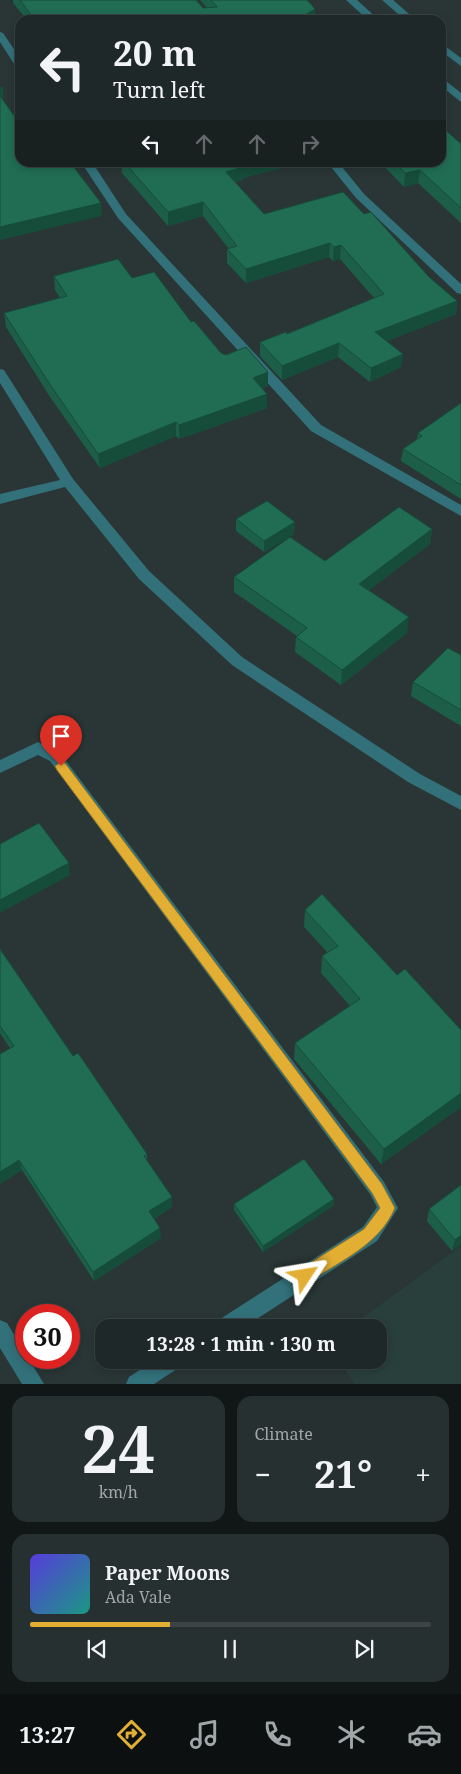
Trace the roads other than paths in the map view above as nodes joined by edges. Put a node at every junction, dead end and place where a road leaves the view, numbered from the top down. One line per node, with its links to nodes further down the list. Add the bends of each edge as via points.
1 (351, 0): 3 (street)
2 (387, 0): 4 (street)
3 (368, 15)
4 (404, 15)
5 (0, 35): 7 (street)
6 (446, 50): 8 (street)
7 (15, 58)
8 (461, 63)
9 (446, 85): 10 (street)
10 (461, 99)
11 (89, 167): 17 (street, via 122,216 316,428)
12 (336, 167): 13 (street, via 360,196)
13 (461, 290)
14 (0, 373): 15 (street)
15 (68, 482): 16 (street); 19 (street, via 144,575 237,661 414,778)
16 (0, 500)
17 (461, 511)
18 (0, 767): 20 (street, via 38,748 55,757 377,1188 388,1208 370,1234)
19 (461, 804)
20 (238, 1319)
21 (0, 1330): 23 (street)
22 (159, 1369): 24 (street)
23 (34, 1384)
24 (136, 1384)

